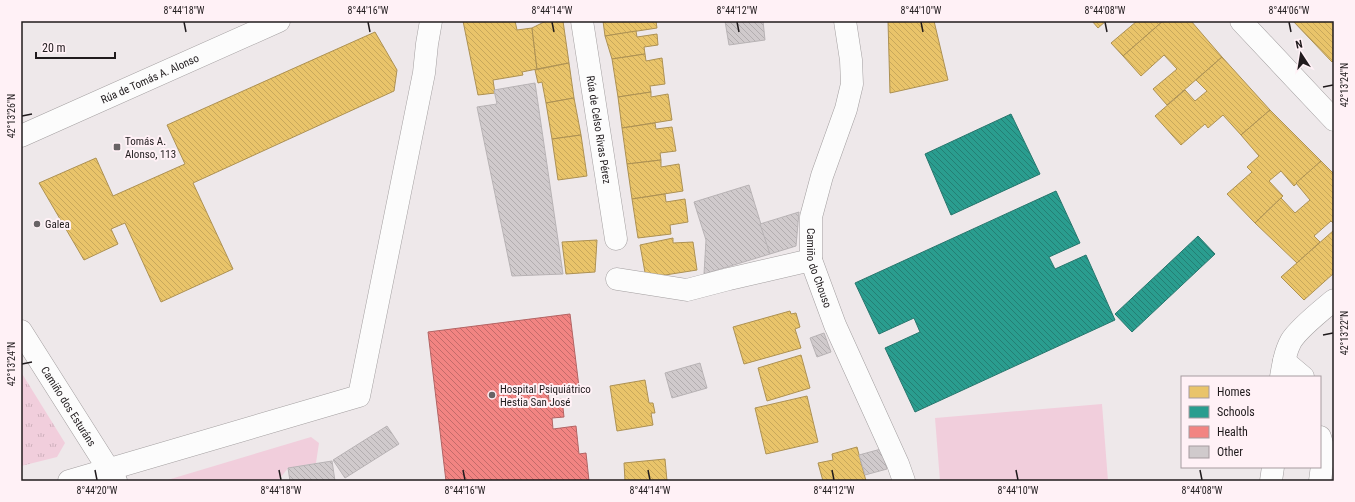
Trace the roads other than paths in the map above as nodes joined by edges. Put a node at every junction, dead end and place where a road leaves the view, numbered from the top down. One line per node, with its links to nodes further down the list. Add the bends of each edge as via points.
1 (279, 21): 9 (street, Rúa de Tomás A. Alonso)
2 (413, 21): 7 (street)
3 (431, 21): 7 (street)
4 (582, 21): 10 (street, Rúa de Celso Rivas Pérez)
5 (845, 21): 11 (street, Camiño do Chouso, via 852,84 811,217)
6 (1241, 21): 8 (street)
7 (427, 44): 19 (street, via 424,73 359,396)
8 (1334, 120)
9 (21, 136)
10 (616, 239)
11 (811, 260): 12 (street, via 687,290); 21 (street, Camiño do Chouso, via 835,325)
12 (617, 279)
13 (1334, 300): 15 (street, via 1291,340)
14 (21, 332): 19 (street, Camiño dos Esturáns)
15 (1283, 369): 16 (street)
16 (1300, 376)
17 (1321, 440): 23 (street, via 1324,450)
18 (1273, 468): 22 (street)
19 (112, 475): 20 (street)
20 (69, 481)
21 (904, 481)
22 (1271, 481)
23 (1320, 481)

